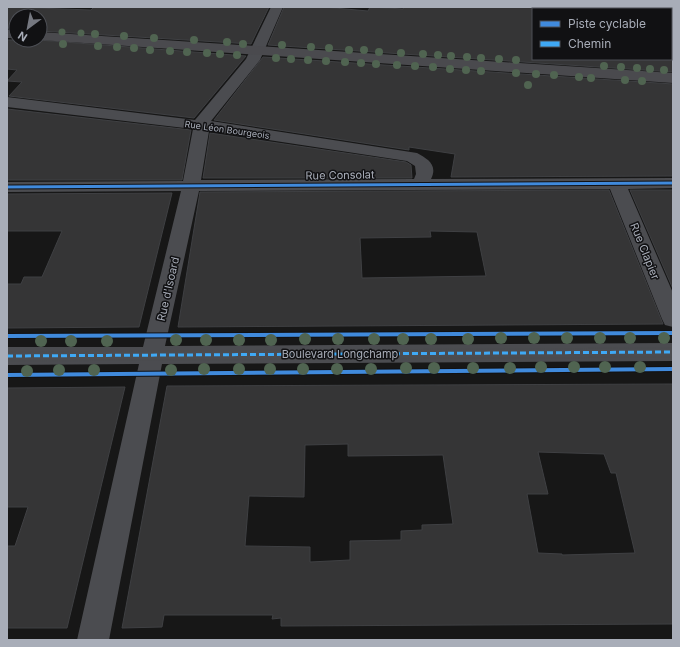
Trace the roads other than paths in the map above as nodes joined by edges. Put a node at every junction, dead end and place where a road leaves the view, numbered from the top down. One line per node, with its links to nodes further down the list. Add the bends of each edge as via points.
1 (277, 7): 3 (street, Rue d'Isoard)
2 (48, 36): 3 (main road)
3 (258, 49): 4 (main road); 6 (street, Rue d'Isoard, via 253,60 204,119)
4 (673, 78)
5 (7, 102): 6 (street, Rue Léon Bourgeois)
6 (202, 126): 9 (street, Rue Léon Bourgeois, via 411,157 423,163 425,176); 10 (street, Rue d'Isoard)
7 (617, 183): 8 (street, Rue Consolat); 9 (street, Rue Consolat); 12 (street, Rue Clapier)
8 (673, 183)
9 (420, 184): 10 (street, Rue Consolat)
10 (191, 186): 11 (street, Rue Consolat); 14 (street, Rue d'Isoard)
11 (7, 187)
12 (673, 319)
13 (673, 352): 14 (street, Boulevard Longchamp)
14 (153, 355): 15 (street, Boulevard Longchamp); 16 (street, Rue d'Isoard)
15 (7, 356)
16 (93, 640)

